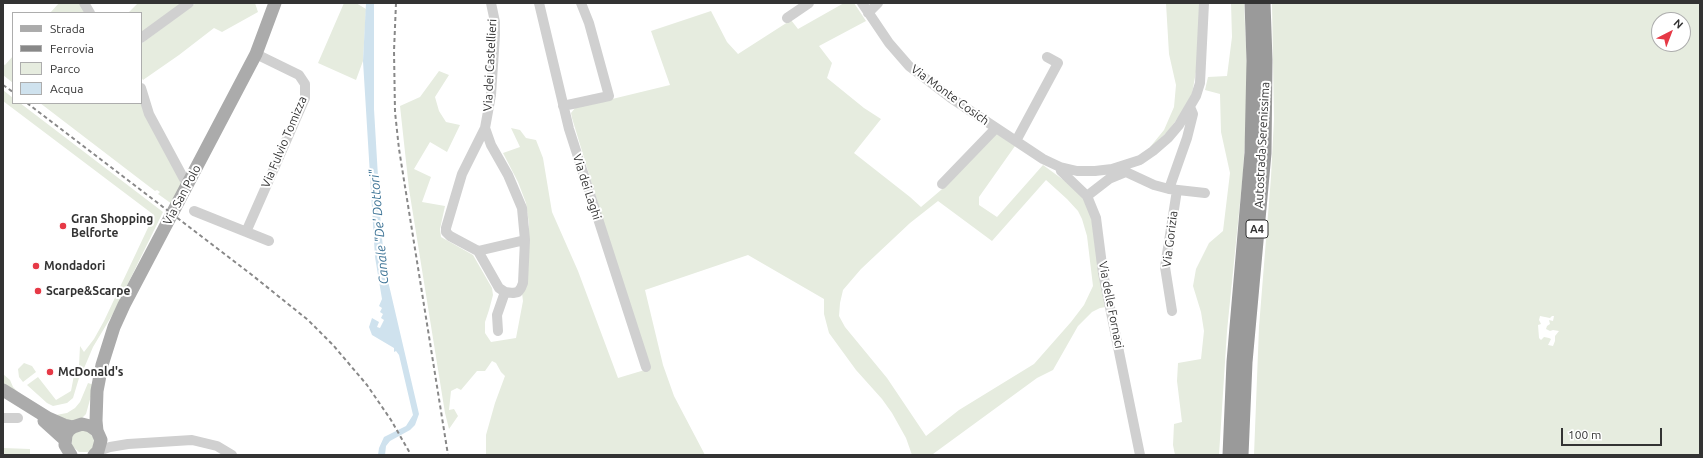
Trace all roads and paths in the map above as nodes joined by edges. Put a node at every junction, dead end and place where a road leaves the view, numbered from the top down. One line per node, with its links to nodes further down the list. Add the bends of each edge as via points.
1 (84, 3): 13 (street)
2 (189, 3): 16 (street)
3 (491, 3): 22 (street, Via dei Castellieri, via 495,35)
4 (539, 3): 20 (street, Via dei Laghi)
5 (581, 3): 20 (street, via 609,96)
6 (810, 3): 15 (street)
7 (862, 3): 14 (street, Via Monte Cosich)
8 (878, 3): 14 (street)
9 (1204, 3): 21 (street, via 1200,82)
10 (1252, 3): 53 (highway, Autostrada Serenissima / A4, via 1252,153 1234,362)
11 (1263, 3): 54 (highway, Autostrada Serenissima / A4, via 1264,153 1247,328)
12 (275, 7): 17 (main road, Via San Polo)
13 (89, 12)
14 (868, 13): 23 (street, Via Monte Cosich, via 889,44 909,66)
15 (787, 18)
16 (142, 37)
17 (256, 54): 32 (street, Via Fulvio Tomizza, via 299,75 305,84 305,98); 41 (main road, Via San Polo, via 124,305 102,365)
18 (1047, 57): 24 (street, via 1058,63)
19 (142, 91): 26 (street, via 149,114)
20 (563, 106): 39 (street, Via dei Laghi)
21 (1190, 107): 25 (street, via 1168,138 1140,160 1112,169 1095,171 1077,171); 28 (street, Via Gorizia, via 1193,114)
22 (485, 128): 33 (street, Via dei Castellieri, via 491,145 517,193 522,208); 35 (street, Via dei Castellieri, via 462,174 446,228 450,236)
23 (996, 128): 24 (street, Via Monte Cosich); 27 (street)
24 (1016, 141): 25 (street, Via Monte Cosich)
25 (1060, 167): 30 (street, Via delle Fornaci)
26 (184, 179)
27 (942, 184)
28 (1173, 190): 29 (street); 30 (street, via 1154,185 1126,172 1109,179); 37 (street, Via Gorizia, via 1165,267)
29 (1205, 193)
30 (1087, 196): 52 (street, Via delle Fornaci, via 1096,218 1103,273)
31 (194, 211): 32 (street)
32 (246, 232): 34 (street)
33 (525, 240): 35 (street); 36 (street, Via dei Castellieri, via 522,288 518,292)
34 (269, 241)
35 (478, 251): 36 (street, via 499,288)
36 (505, 292): 38 (street, via 497,315)
37 (1172, 311)
38 (498, 332)
39 (646, 367)
40 (3, 390): 45 (main road, via 48,418 64,425)
41 (97, 391): 45 (main road, Via San Polo, via 91,412); 46 (main road, Via San Polo)
42 (3, 396): 47 (main road, via 49,424)
43 (3, 418): 44 (street)
44 (18, 418)
45 (77, 425): 46 (main road, via 90,426); 47 (main road, Via San Polo, via 69,430)
46 (98, 433): 48 (street, via 109,441); 49 (main road, Via San Polo, via 100,446)
47 (65, 440): 50 (main road)
48 (128, 444): 49 (street, via 110,447); 51 (street, via 192,440 212,444)
49 (96, 454)
50 (71, 455)
51 (232, 455)
52 (1140, 455)
53 (1230, 455)
54 (1241, 455)

